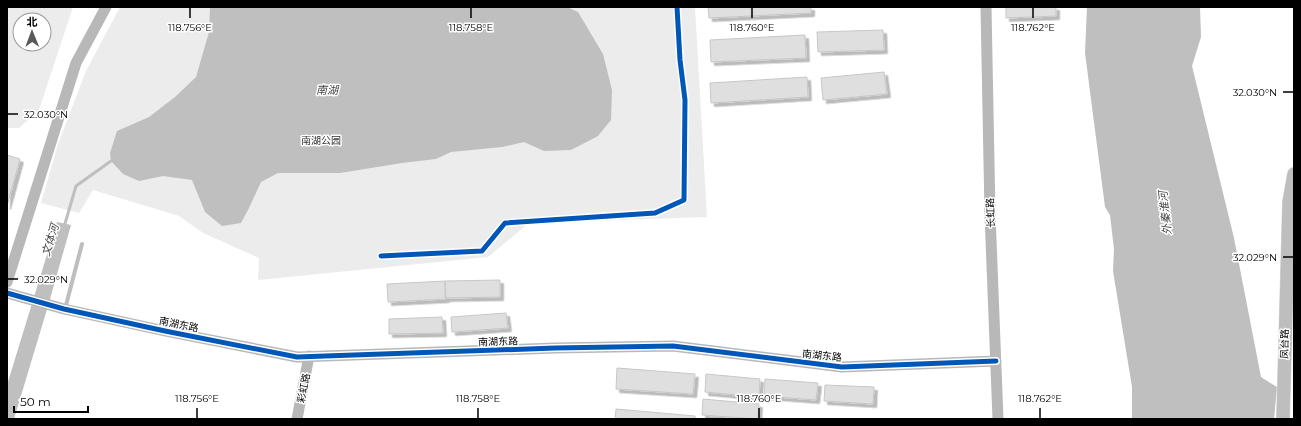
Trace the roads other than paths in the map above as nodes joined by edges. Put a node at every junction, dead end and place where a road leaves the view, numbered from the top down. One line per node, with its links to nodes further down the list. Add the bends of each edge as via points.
1 (106, 7): 5 (street, via 76,63)
2 (986, 7): 9 (street, 长虹路)
3 (1294, 174): 12 (main road, 凤台路, via 1289,202)
4 (82, 244): 7 (lane)
5 (7, 282)
6 (7, 293): 7 (street, 南湖东路)
7 (64, 309): 8 (street, 南湖东路, via 297,357)
8 (309, 356): 9 (street, 南湖东路, via 673,346 842,367); 10 (street, 彩虹路)
9 (996, 361): 11 (street, 长虹路)
10 (297, 419)
11 (998, 419)
12 (1283, 419)

